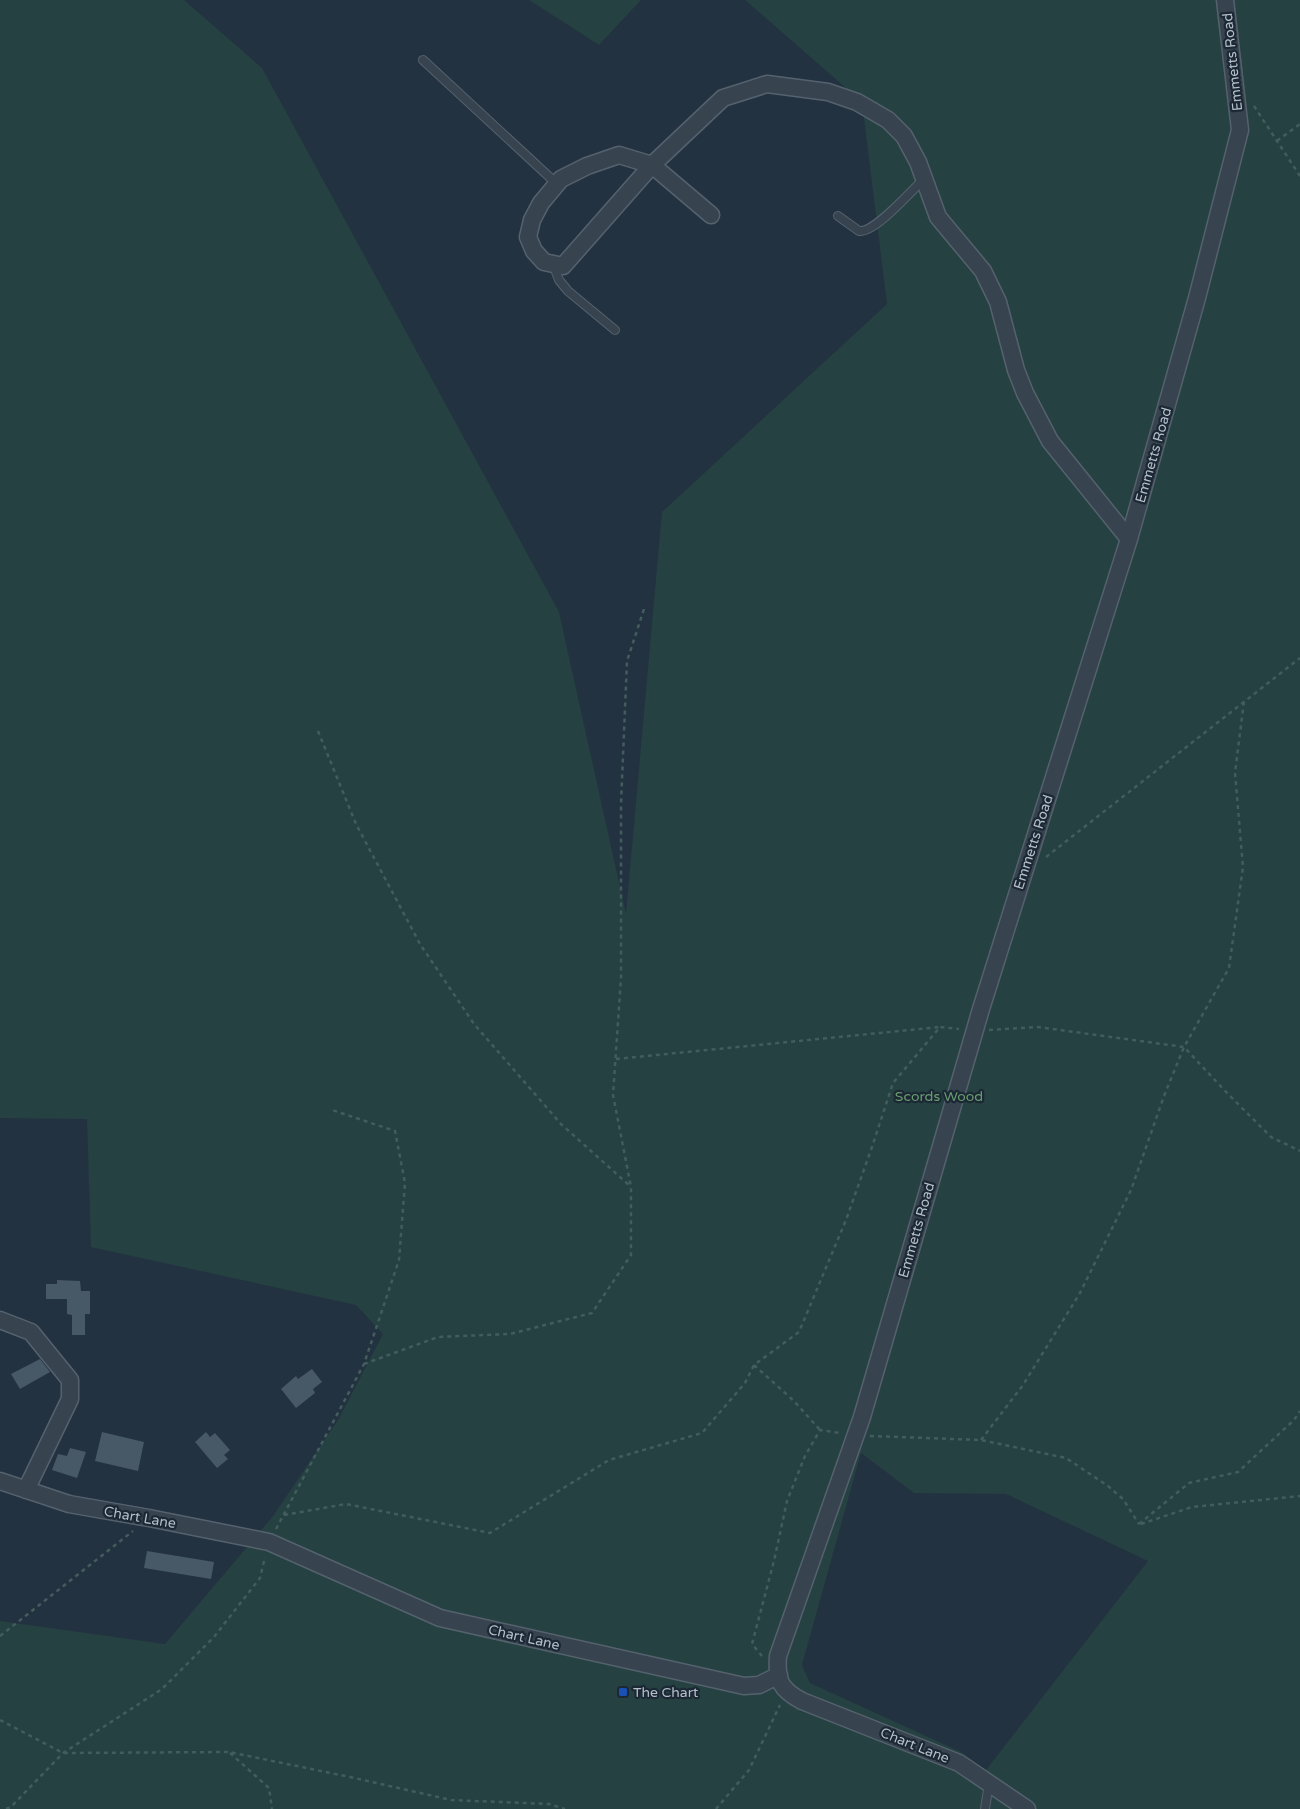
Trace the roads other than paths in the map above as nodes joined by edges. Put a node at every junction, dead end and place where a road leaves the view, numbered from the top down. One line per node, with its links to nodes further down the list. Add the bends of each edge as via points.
1 (1225, 0): 10 (street, Emmetts Road, via 1240,130 1197,298)
2 (423, 60): 5 (lane)
3 (652, 165): 4 (street, via 723,98 767,84 828,92 857,102 888,120 904,136); 5 (street, via 619,155 587,166); 6 (street); 8 (street, via 563,266)
4 (924, 179): 7 (lane, via 869,230 859,231); 10 (street, via 938,217 983,271 998,302 1016,370 1050,441)
5 (557, 185): 8 (street, via 541,203 528,237 544,262)
6 (711, 215)
7 (838, 216)
8 (553, 264): 9 (lane, via 559,280 568,291)
9 (615, 330)
10 (1129, 539): 14 (street, Emmetts Road, via 974,1031 856,1435 778,1656)
11 (0, 1320): 13 (street, via 31,1332 70,1380 70,1399)
12 (0, 1482): 13 (street, Chart Lane)
13 (26, 1490): 14 (street, Chart Lane, via 69,1504 269,1542 440,1618 744,1686 759,1685)
14 (779, 1675): 15 (street, Chart Lane, via 782,1687 802,1701 959,1763)
15 (989, 1783): 16 (lane); 17 (street, Chart Lane)
16 (985, 1809)
17 (1027, 1809)

